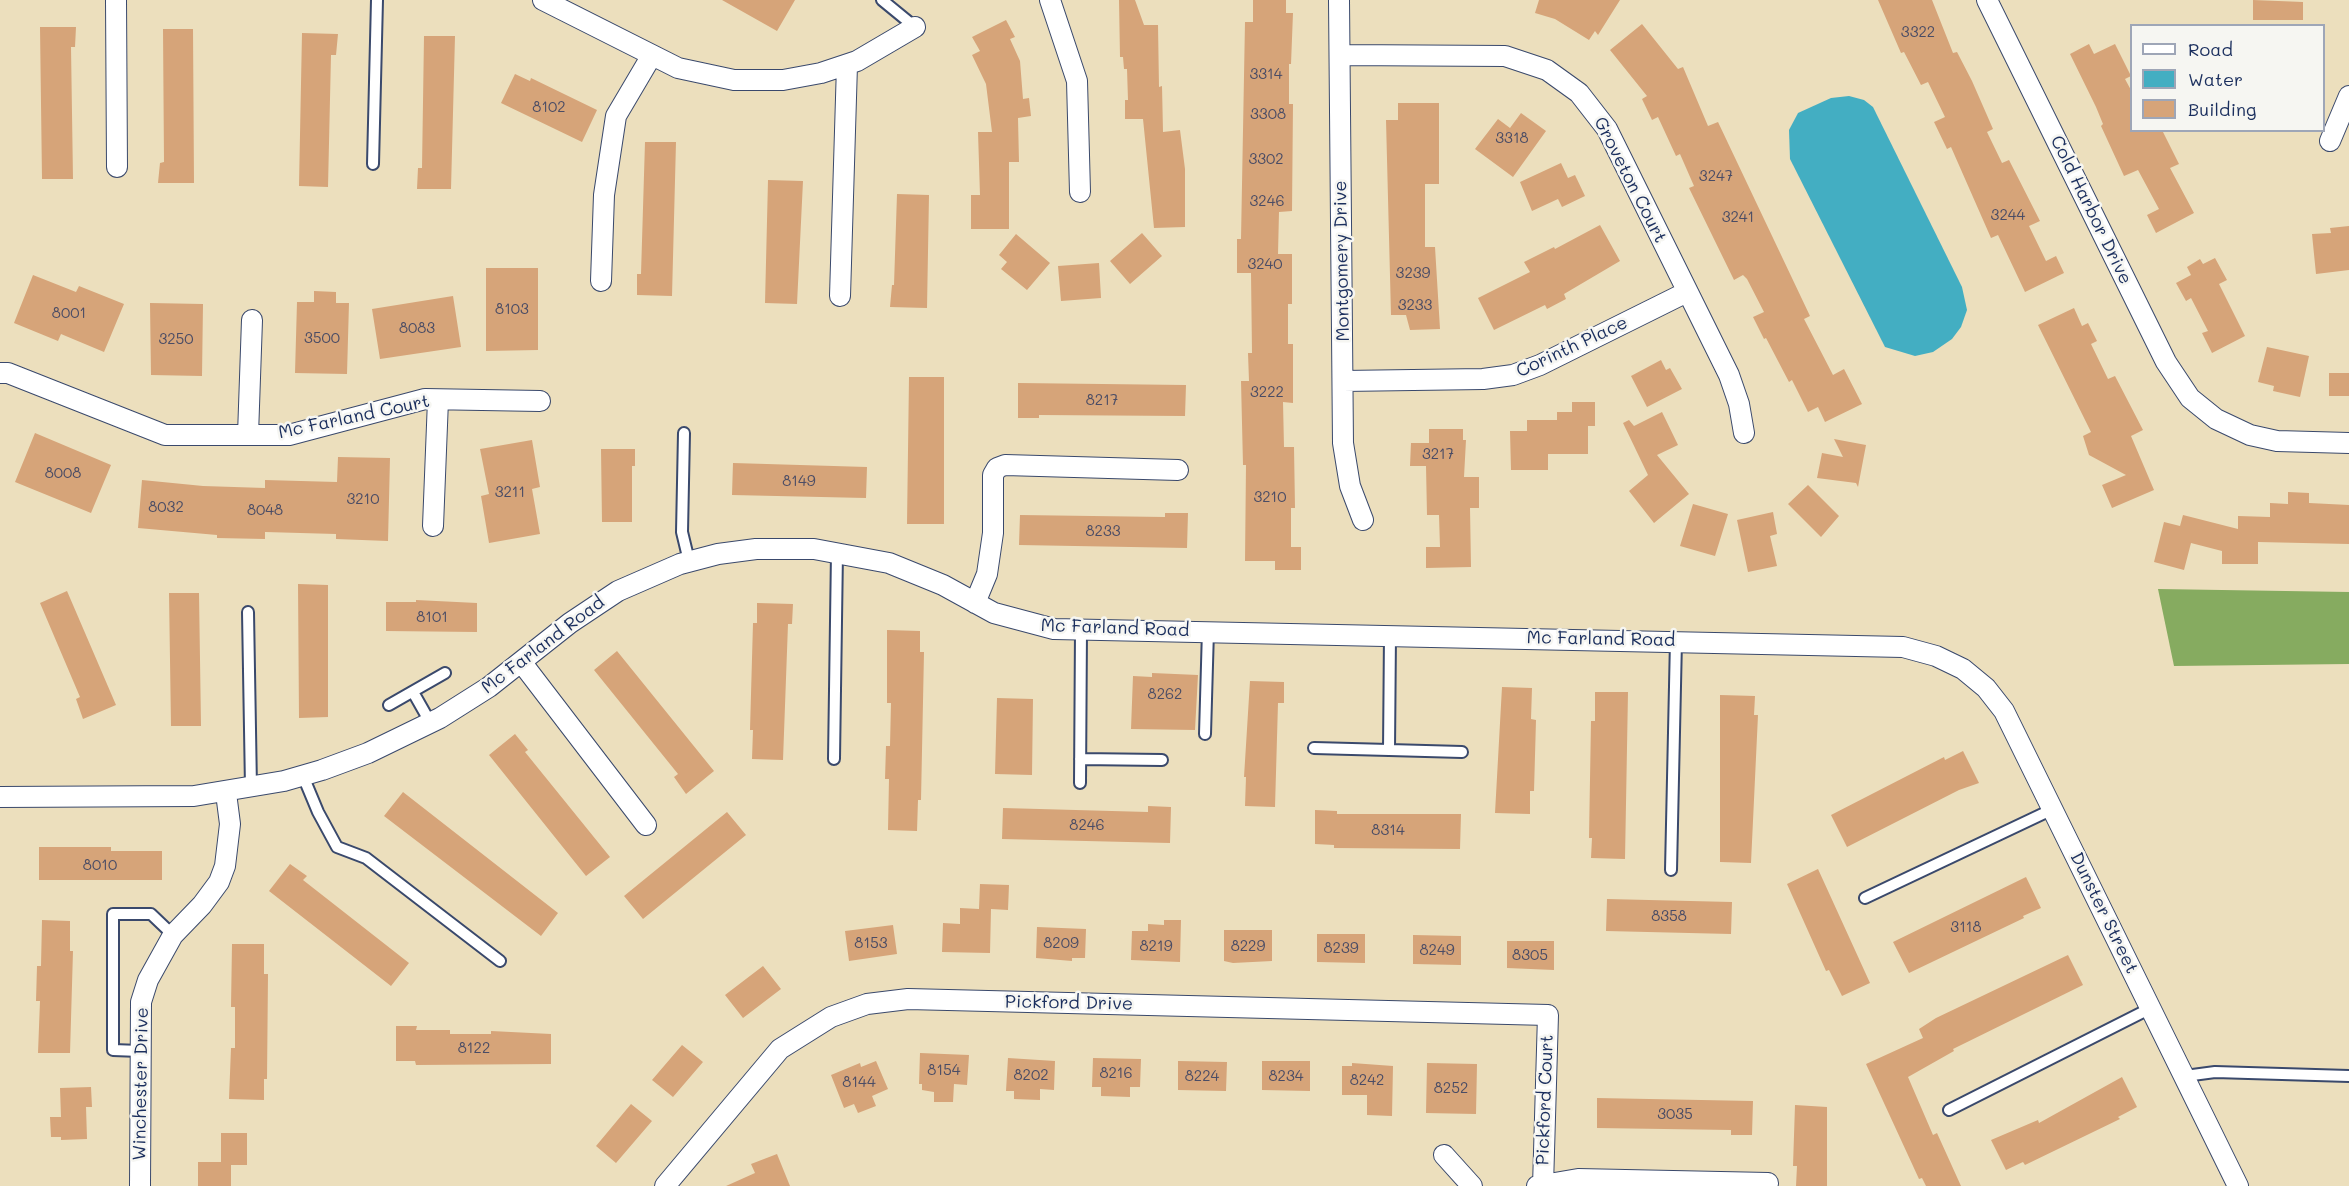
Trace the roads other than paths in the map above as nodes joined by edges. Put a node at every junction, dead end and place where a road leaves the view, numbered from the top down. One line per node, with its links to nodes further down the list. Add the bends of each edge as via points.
1 (116, 0): 15 (street)
2 (377, 0): 14 (lane)
3 (543, 0): 9 (street)
4 (882, 0): 8 (lane)
5 (1050, 0): 16 (street, via 1077,81)
6 (1339, 0): 10 (street, Montgomery Drive)
7 (1987, 0): 28 (street, Cold Harbor Drive, via 2166,362 2190,398 2227,425 2263,438)
8 (915, 27): 11 (street, via 883,48)
9 (652, 55): 11 (street, via 697,73 753,80 801,77); 17 (street, via 616,116 604,195)
10 (1340, 55): 18 (street, Groveton Court, via 1488,54 1522,60 1555,74 1579,93 1600,118); 22 (street, Montgomery Drive)
11 (847, 64): 19 (street)
12 (2349, 96): 13 (street)
13 (2331, 141)
14 (373, 164)
15 (117, 167)
16 (1080, 192)
17 (601, 281)
18 (1687, 292): 22 (street, Corinth Place, via 1513,375); 26 (street, Groveton Court, via 1729,375)
19 (840, 296)
20 (252, 320): 27 (street)
21 (0, 373): 27 (street, Mc Farland Court, via 165,435)
22 (1343, 381): 30 (street, Montgomery Drive, via 1346,464)
23 (438, 400): 24 (street, Mc Farland Court); 27 (street, Mc Farland Court, via 425,399 289,435); 31 (street)
24 (540, 401)
25 (684, 433): 33 (lane, via 682,532)
26 (1744, 433)
27 (248, 435)
28 (2349, 443)
29 (1178, 470): 34 (street, via 1005,465 997,468 993,475 993,533 987,574)
30 (1363, 520)
31 (433, 526)
32 (837, 552): 33 (street, Mc Farland Road, via 756,549); 34 (street, Mc Farland Road, via 908,570); 50 (lane)
33 (689, 561): 41 (street, Mc Farland Road, via 618,591 570,623)
34 (975, 603): 36 (street, Mc Farland Road, via 1033,625)
35 (248, 612): 55 (lane)
36 (1081, 630): 37 (street, Mc Farland Road); 51 (lane)
37 (1208, 630): 38 (street, Mc Farland Road); 46 (lane)
38 (1390, 634): 39 (street, Mc Farland Road); 48 (lane)
39 (1676, 640): 40 (street, Mc Farland Road, via 1882,644); 60 (lane)
40 (1946, 660): 58 (street, Dunster Street, via 1986,688 2004,711)
41 (522, 663): 45 (street, Mc Farland Road); 59 (street)
42 (445, 673): 43 (lane)
43 (413, 692): 44 (lane); 45 (lane)
44 (389, 705)
45 (430, 723): 53 (street, Mc Farland Road, via 368,753)
46 (1205, 734)
47 (1314, 748): 48 (lane)
48 (1389, 750): 49 (lane)
49 (1462, 752)
50 (834, 759)
51 (1080, 759): 52 (lane); 54 (lane)
52 (1162, 760)
53 (303, 776): 55 (street, Mc Farland Road); 63 (lane, via 337,847 366,858)
54 (1080, 783)
55 (250, 788): 56 (street, Mc Farland Road)
56 (226, 792): 57 (street, Mc Farland Road, via 167,797); 62 (street, Winchester Drive, via 230,824 225,866 202,905)
57 (0, 797)
58 (2053, 809): 61 (lane); 64 (street, Dunster Street)
59 (646, 825)
60 (1671, 870)
61 (1865, 898)
62 (173, 934): 66 (street, Winchester Drive, via 148,980 141,1002); 66 (lane, via 151,914 113,914 113,1050)
63 (500, 961)
64 (2151, 1008): 67 (street, Dunster Street); 69 (lane)
65 (1548, 1015): 73 (street, Pickford Drive, via 909,999 867,1004 831,1017 780,1049); 75 (street, Pickford Court)
66 (140, 1051): 72 (street, Winchester Drive)
67 (2185, 1076): 68 (lane, via 2215,1072); 76 (street, Dunster Street)
68 (2349, 1076)
69 (1949, 1110)
70 (1444, 1155): 74 (street)
71 (1768, 1183): 75 (street, Pickford Court, via 1578,1179)
72 (140, 1186)
73 (665, 1186)
74 (1472, 1186)
75 (1541, 1186)
76 (2238, 1186)

